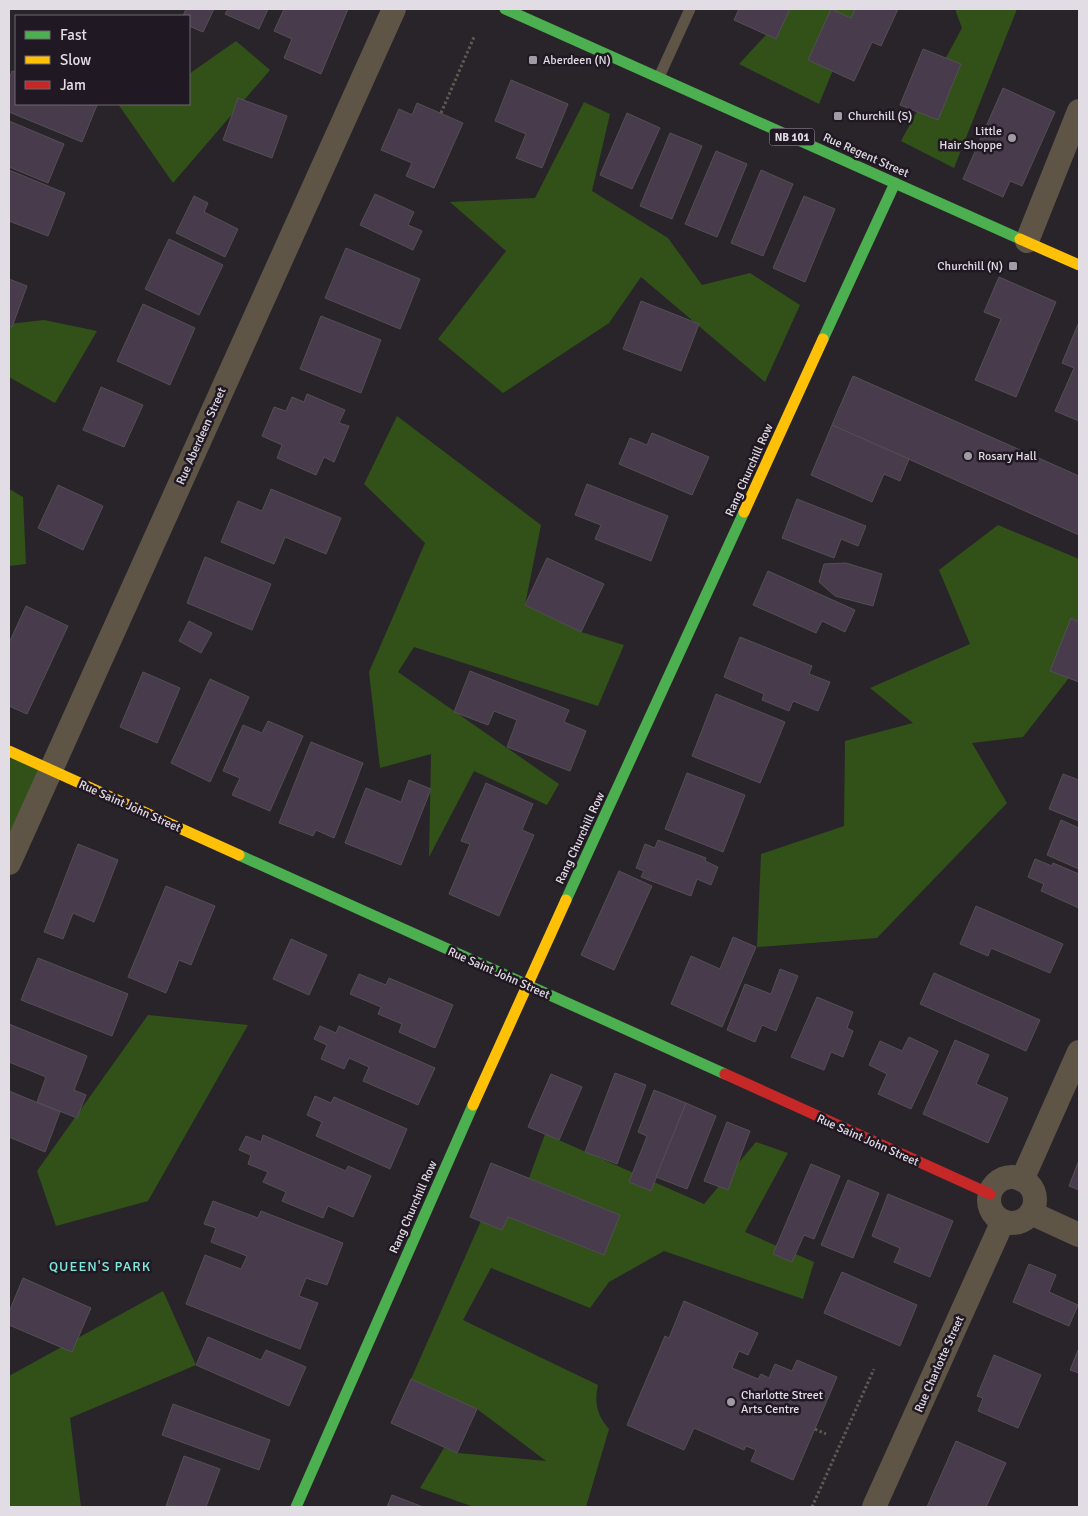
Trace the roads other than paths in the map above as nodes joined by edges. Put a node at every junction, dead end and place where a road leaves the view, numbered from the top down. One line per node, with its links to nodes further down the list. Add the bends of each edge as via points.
1 (394, 9): 10 (street, Rue Aberdeen Street)
2 (505, 9): 4 (street, Rue Regent Street / NB 101)
3 (690, 9): 4 (lane)
4 (659, 77): 6 (street, Rue Regent Street / NB 101)
5 (1079, 111): 7 (street)
6 (895, 183): 7 (street, Rue Regent Street / NB 101); 12 (street, Rang Churchill Row)
7 (1026, 241): 8 (street, Rue Regent Street / NB 101)
8 (1079, 265)
9 (9, 751): 10 (street, Rue Saint John Street)
10 (51, 770): 11 (street, Rue Aberdeen Street); 12 (street, Rue Saint John Street)
11 (9, 863)
12 (528, 986): 15 (street, Rue Saint John Street); 19 (street, Rang Churchill Row)
13 (1079, 1052): 14 (street)
14 (1022, 1180): 15 (street, via 1006,1178 999,1181); 16 (street, via 1034,1198)
15 (990, 1194): 17 (street, via 990,1208)
16 (1031, 1213): 17 (street, via 1020,1222); 18 (street)
17 (1003, 1222): 20 (street, Rue Charlotte Street)
18 (1079, 1235)
19 (296, 1507)
20 (874, 1507)

